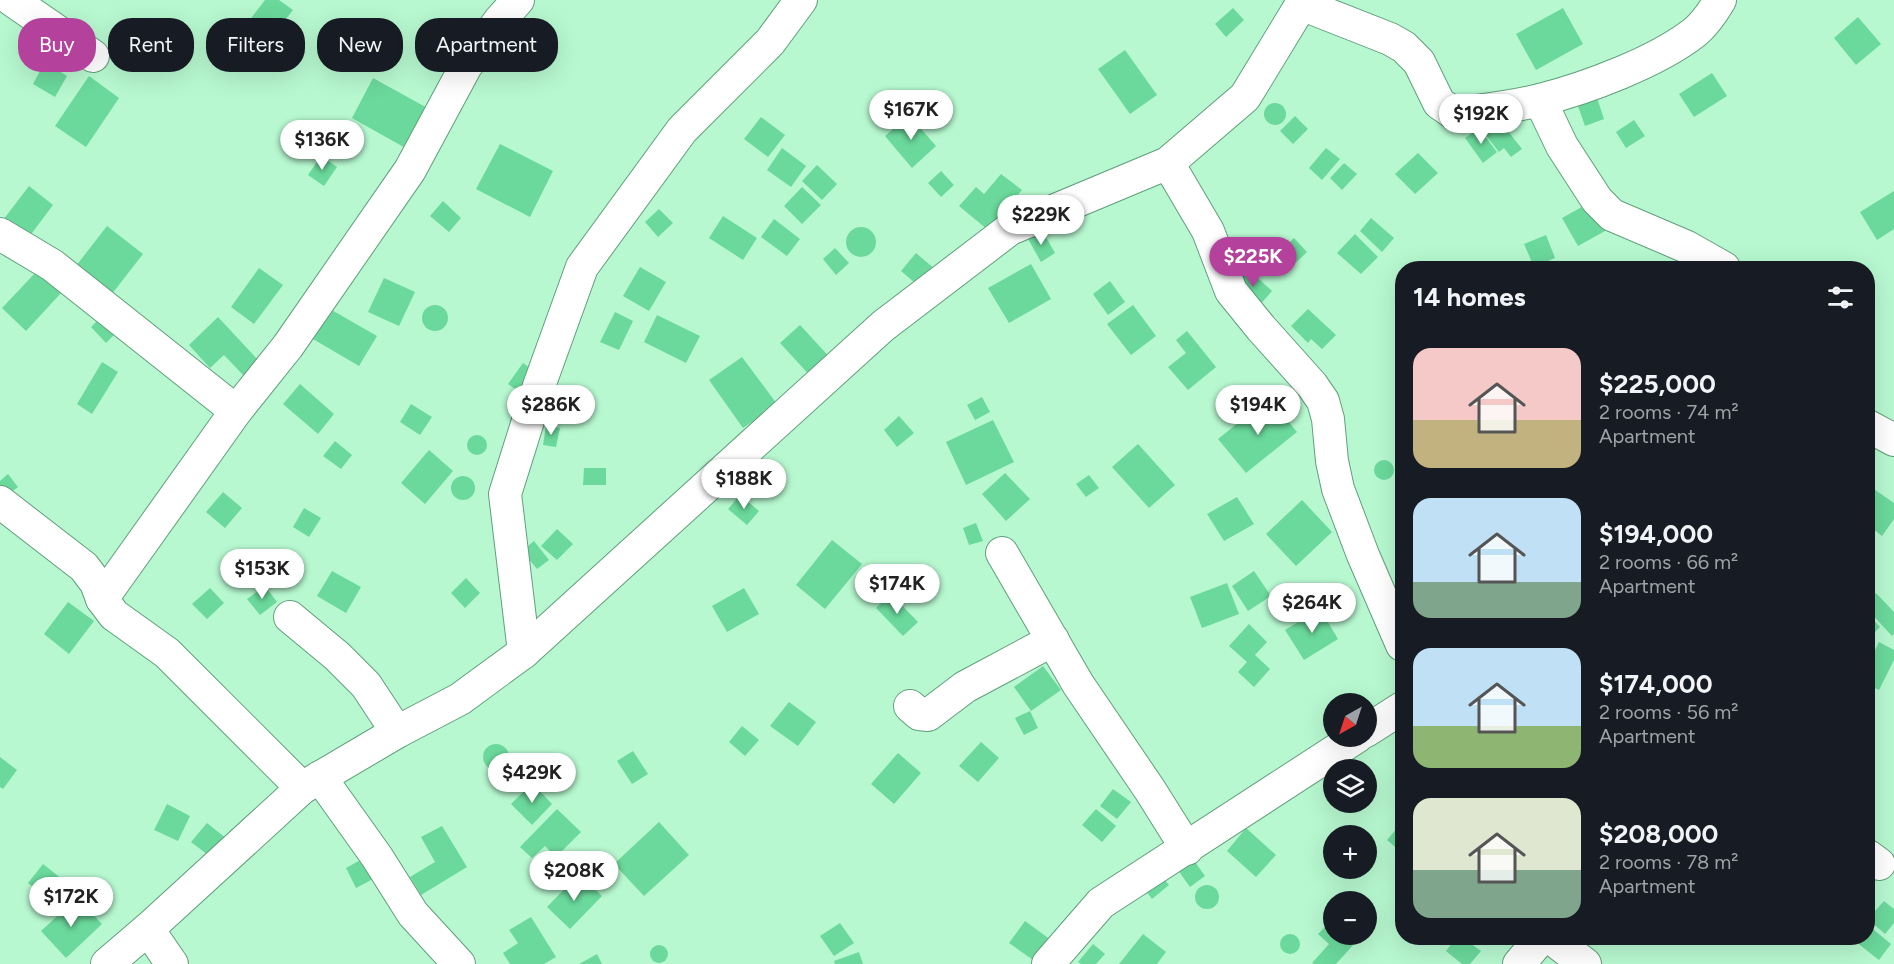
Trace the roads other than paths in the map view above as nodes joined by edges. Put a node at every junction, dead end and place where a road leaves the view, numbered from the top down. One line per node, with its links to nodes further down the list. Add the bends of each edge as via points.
1 (12, 0): 6 (street)
2 (518, 0): 11 (street, via 466,66 410,170 288,346)
3 (801, 0): 20 (street, via 770,42 682,130 582,267 505,494)
4 (1720, 0): 7 (street, via 1710,17 1674,46 1622,73)
5 (1303, 2): 7 (street, via 1404,47 1419,62 1439,103 1455,114); 8 (street, via 1245,97)
6 (38, 18)
7 (1540, 100): 10 (street, via 1562,146 1597,200 1612,215)
8 (1168, 163): 18 (street, via 1208,231 1231,291 1323,402 1338,489); 20 (street, via 1010,229 883,326)
9 (0, 234): 11 (street, via 52,265)
10 (1712, 261)
11 (236, 411): 16 (street)
12 (1875, 430): 13 (street)
13 (1894, 440)
14 (0, 502): 16 (street, via 84,567)
15 (1002, 553): 19 (street)
16 (102, 599): 26 (street, via 114,615 167,653)
17 (290, 617): 24 (street, via 366,685)
18 (1395, 629)
19 (1053, 640): 21 (street, via 965,687 928,715 919,714); 27 (street)
20 (524, 652): 24 (street, via 460,699)
21 (910, 706)
22 (1395, 712): 23 (street)
23 (1377, 724)
24 (397, 732): 26 (street)
25 (1341, 747): 27 (street)
26 (311, 782): 28 (street); 33 (street, via 377,857 413,914)
27 (1187, 849): 34 (street, via 1101,903)
28 (148, 929): 31 (street); 32 (street)
29 (1535, 945): 35 (street)
30 (1560, 945): 36 (street)
31 (107, 964)
32 (172, 964)
33 (459, 964)
34 (1048, 964)
35 (1519, 964)
36 (1585, 964)

